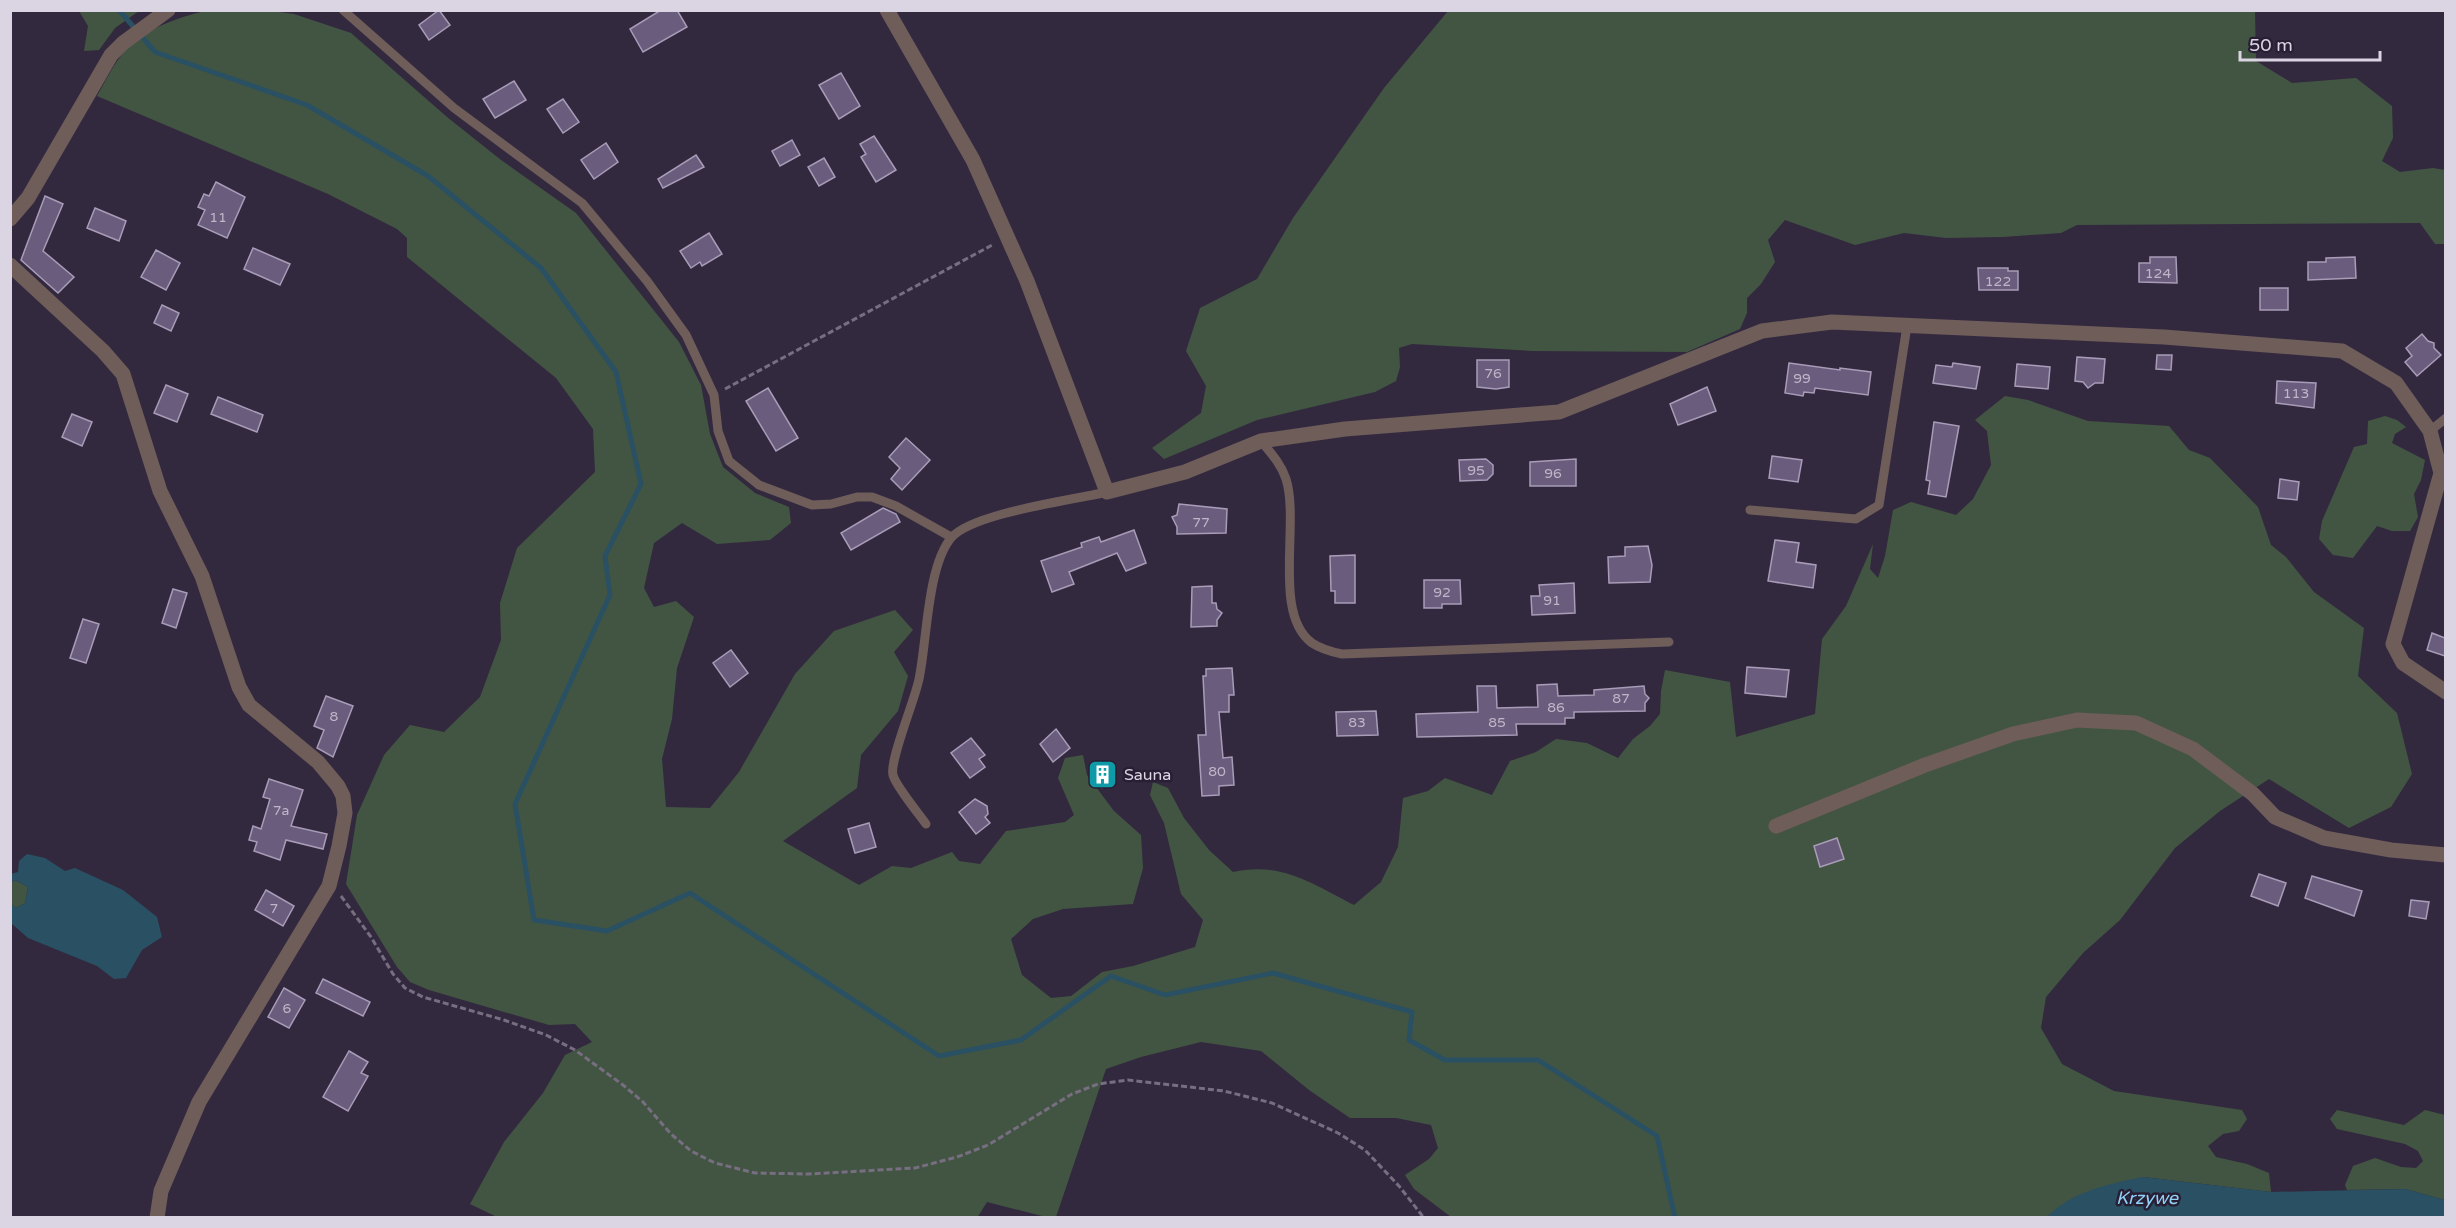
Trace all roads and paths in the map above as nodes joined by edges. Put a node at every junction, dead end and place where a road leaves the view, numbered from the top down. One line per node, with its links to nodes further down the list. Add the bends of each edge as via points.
1 (168, 10): 4 (street, via 123,43 102,68 28,198)
2 (343, 10): 8 (lane, via 454,108 582,203 686,335)
3 (887, 10): 5 (street, via 973,160)
4 (10, 219)
5 (1006, 237): 8 (path); 12 (street, via 1027,281)
6 (10, 264): 20 (street, via 123,374 160,491 202,576 239,687 249,705 318,762 338,786 345,813)
7 (1906, 326): 10 (street, via 2164,337 2342,351 2396,383); 11 (street, via 1832,322 1762,331 1559,412 1345,429); 13 (lane, via 1879,505 1856,519)
8 (714, 395): 14 (lane, via 718,431 729,461 759,485 812,505 873,497)
9 (2445, 418): 10 (lane)
10 (2430, 431): 16 (street, via 2441,473 2393,644 2403,663)
11 (1261, 441): 12 (street, via 1185,472); 15 (lane, via 1277,460 1286,480 1292,518 1290,591 1294,615 1301,633 1327,651 1342,654)
12 (1107, 492): 14 (lane, via 999,516 969,525)
13 (1750, 510)
14 (951, 537): 17 (lane, via 936,571 919,679 893,760 893,776)
15 (1669, 642)
16 (2445, 692)
17 (926, 824)
18 (1776, 826): 19 (street, via 2013,734 2077,720 2136,723 2193,749 2253,794 2275,817 2324,838)
19 (2445, 855)
20 (329, 886): 21 (street, via 199,1102 160,1191); 22 (path, via 350,906 405,988 546,1035 575,1050 643,1102 691,1151 715,1163 755,1173 915,1168 988,1145 1072,1094 1098,1084 1128,1080 1272,1102 1328,1128 1365,1150)
21 (156, 1218)
22 (1424, 1218)

